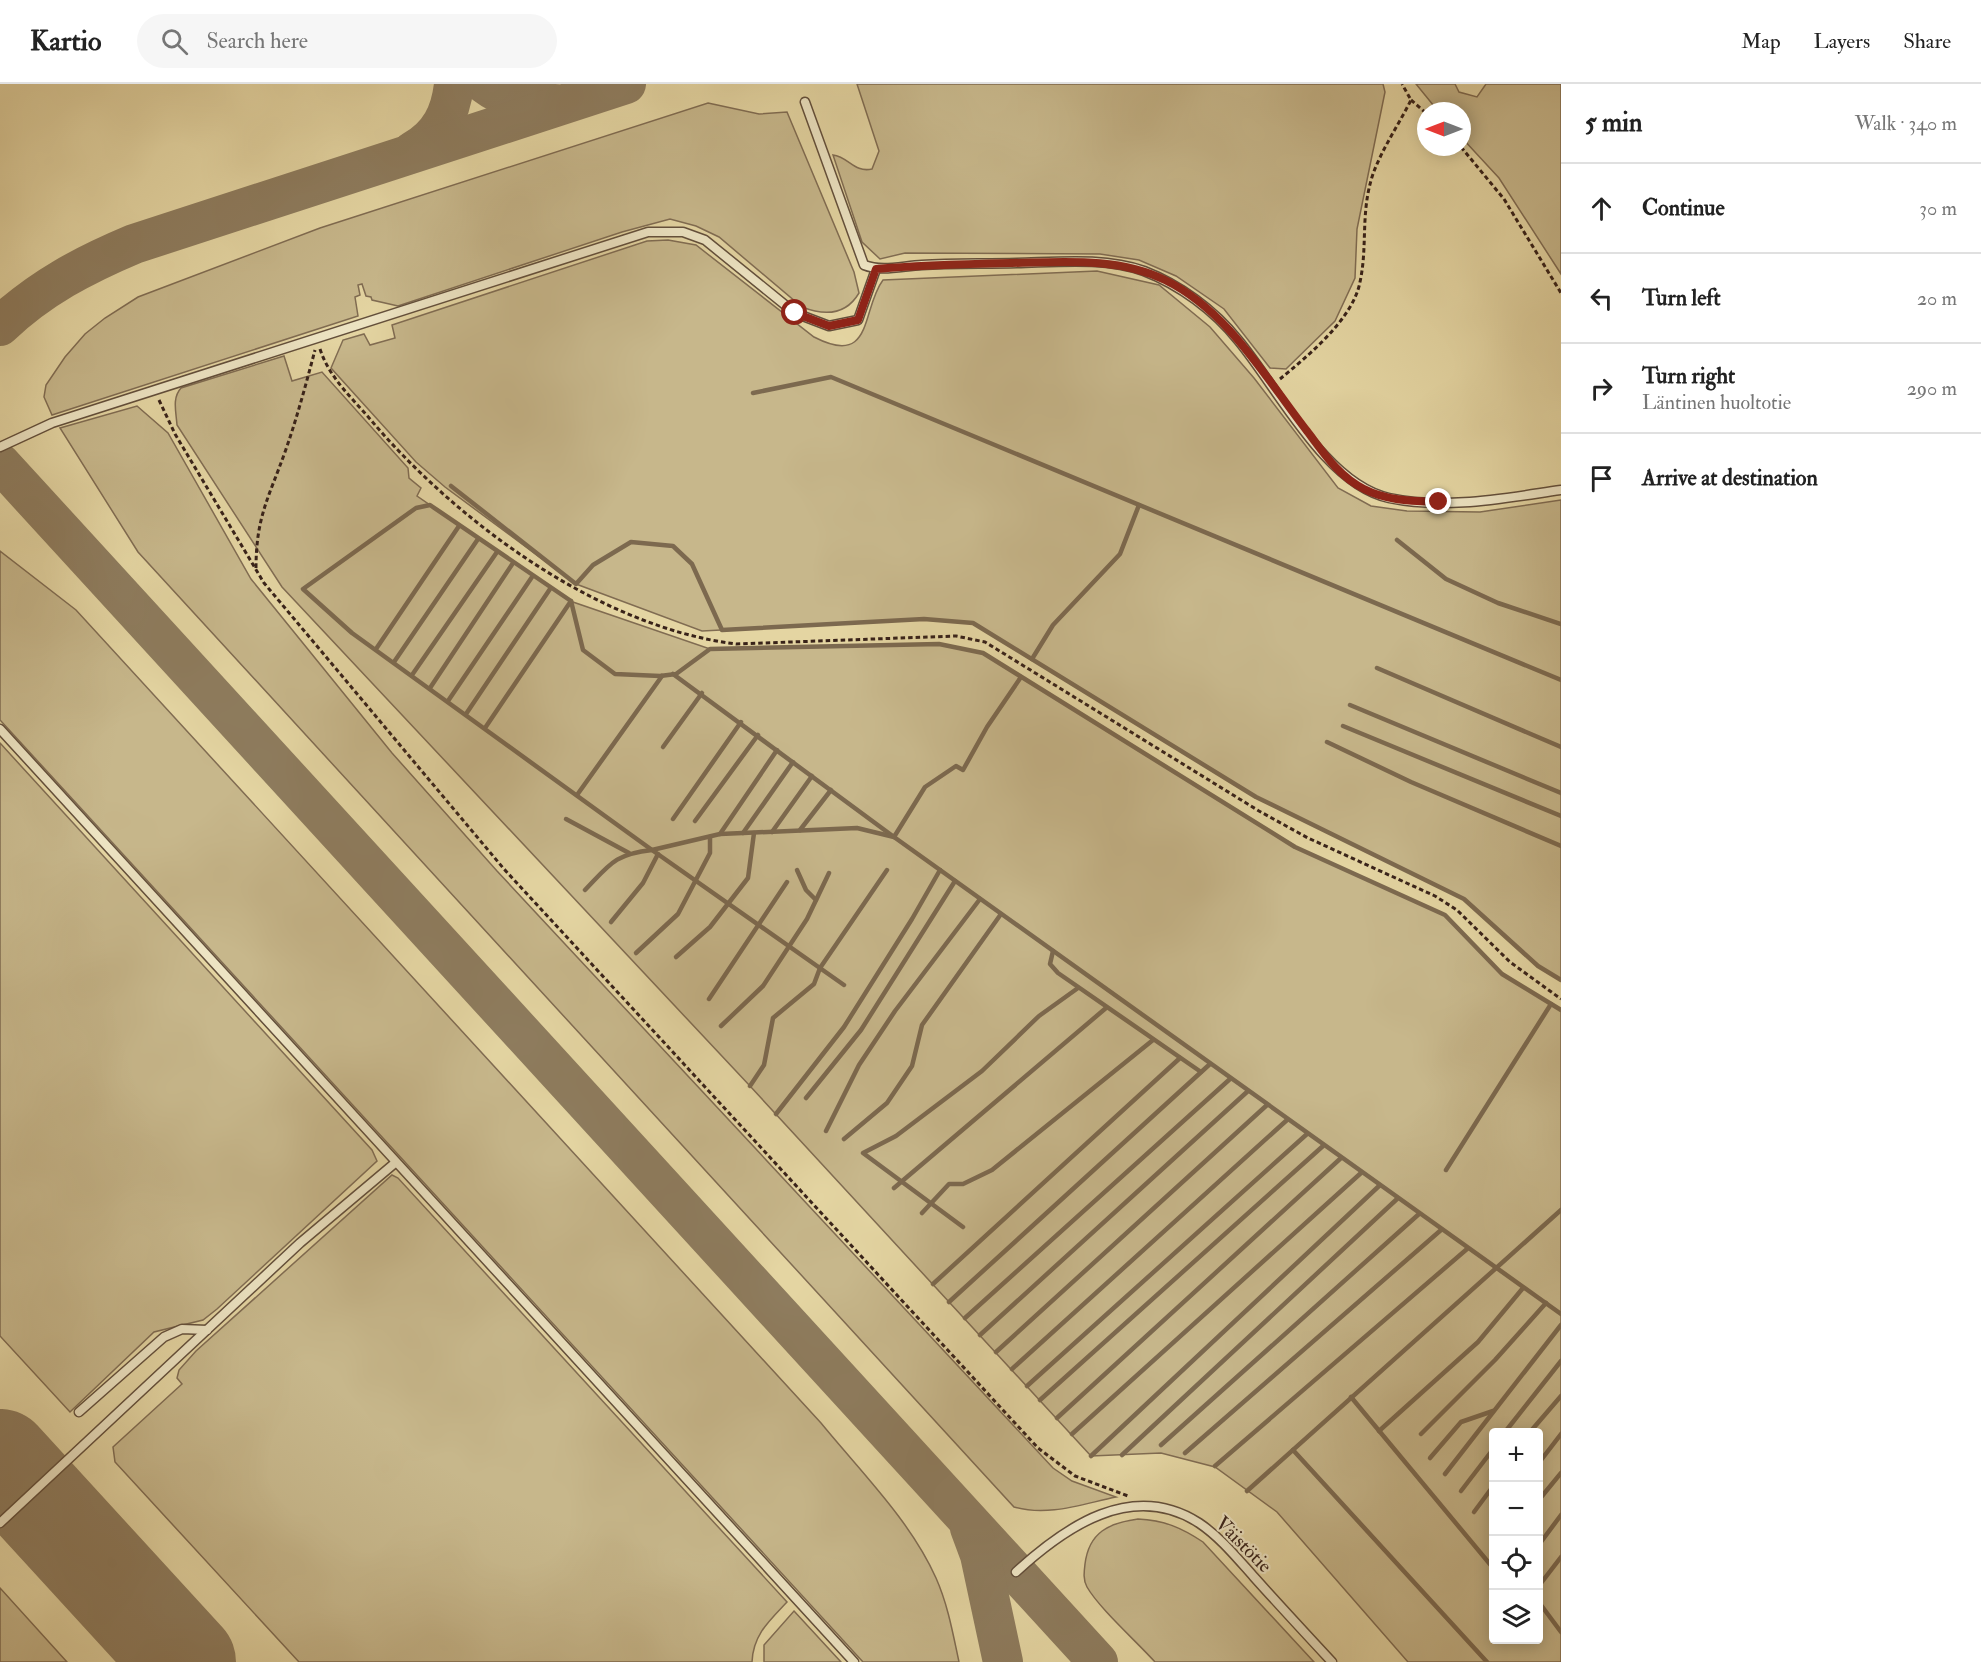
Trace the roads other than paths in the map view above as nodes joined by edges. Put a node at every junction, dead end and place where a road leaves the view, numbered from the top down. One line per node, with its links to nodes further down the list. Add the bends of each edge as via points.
1 (805, 102): 2 (lane, via 856,248 864,265)
2 (876, 269): 3 (lane, via 858,320 829,326 795,313 705,240 683,231 648,232 52,423); 4 (lane, via 1063,262 1141,270 1180,289 1238,339 1330,462 1352,482 1378,495 1402,500 1466,502)
3 (0, 447)
4 (1561, 490)
5 (0, 729): 6 (lane)
6 (395, 1163): 7 (lane, via 300,1243); 11 (lane)
7 (207, 1330): 8 (lane, via 182,1329 164,1337); 9 (lane)
8 (80, 1412)
9 (0, 1522)
10 (1016, 1572): 12 (lane, Väistötie, via 1076,1524 1108,1510 1141,1506 1177,1512 1216,1536)
11 (854, 1662)
12 (1332, 1662)

